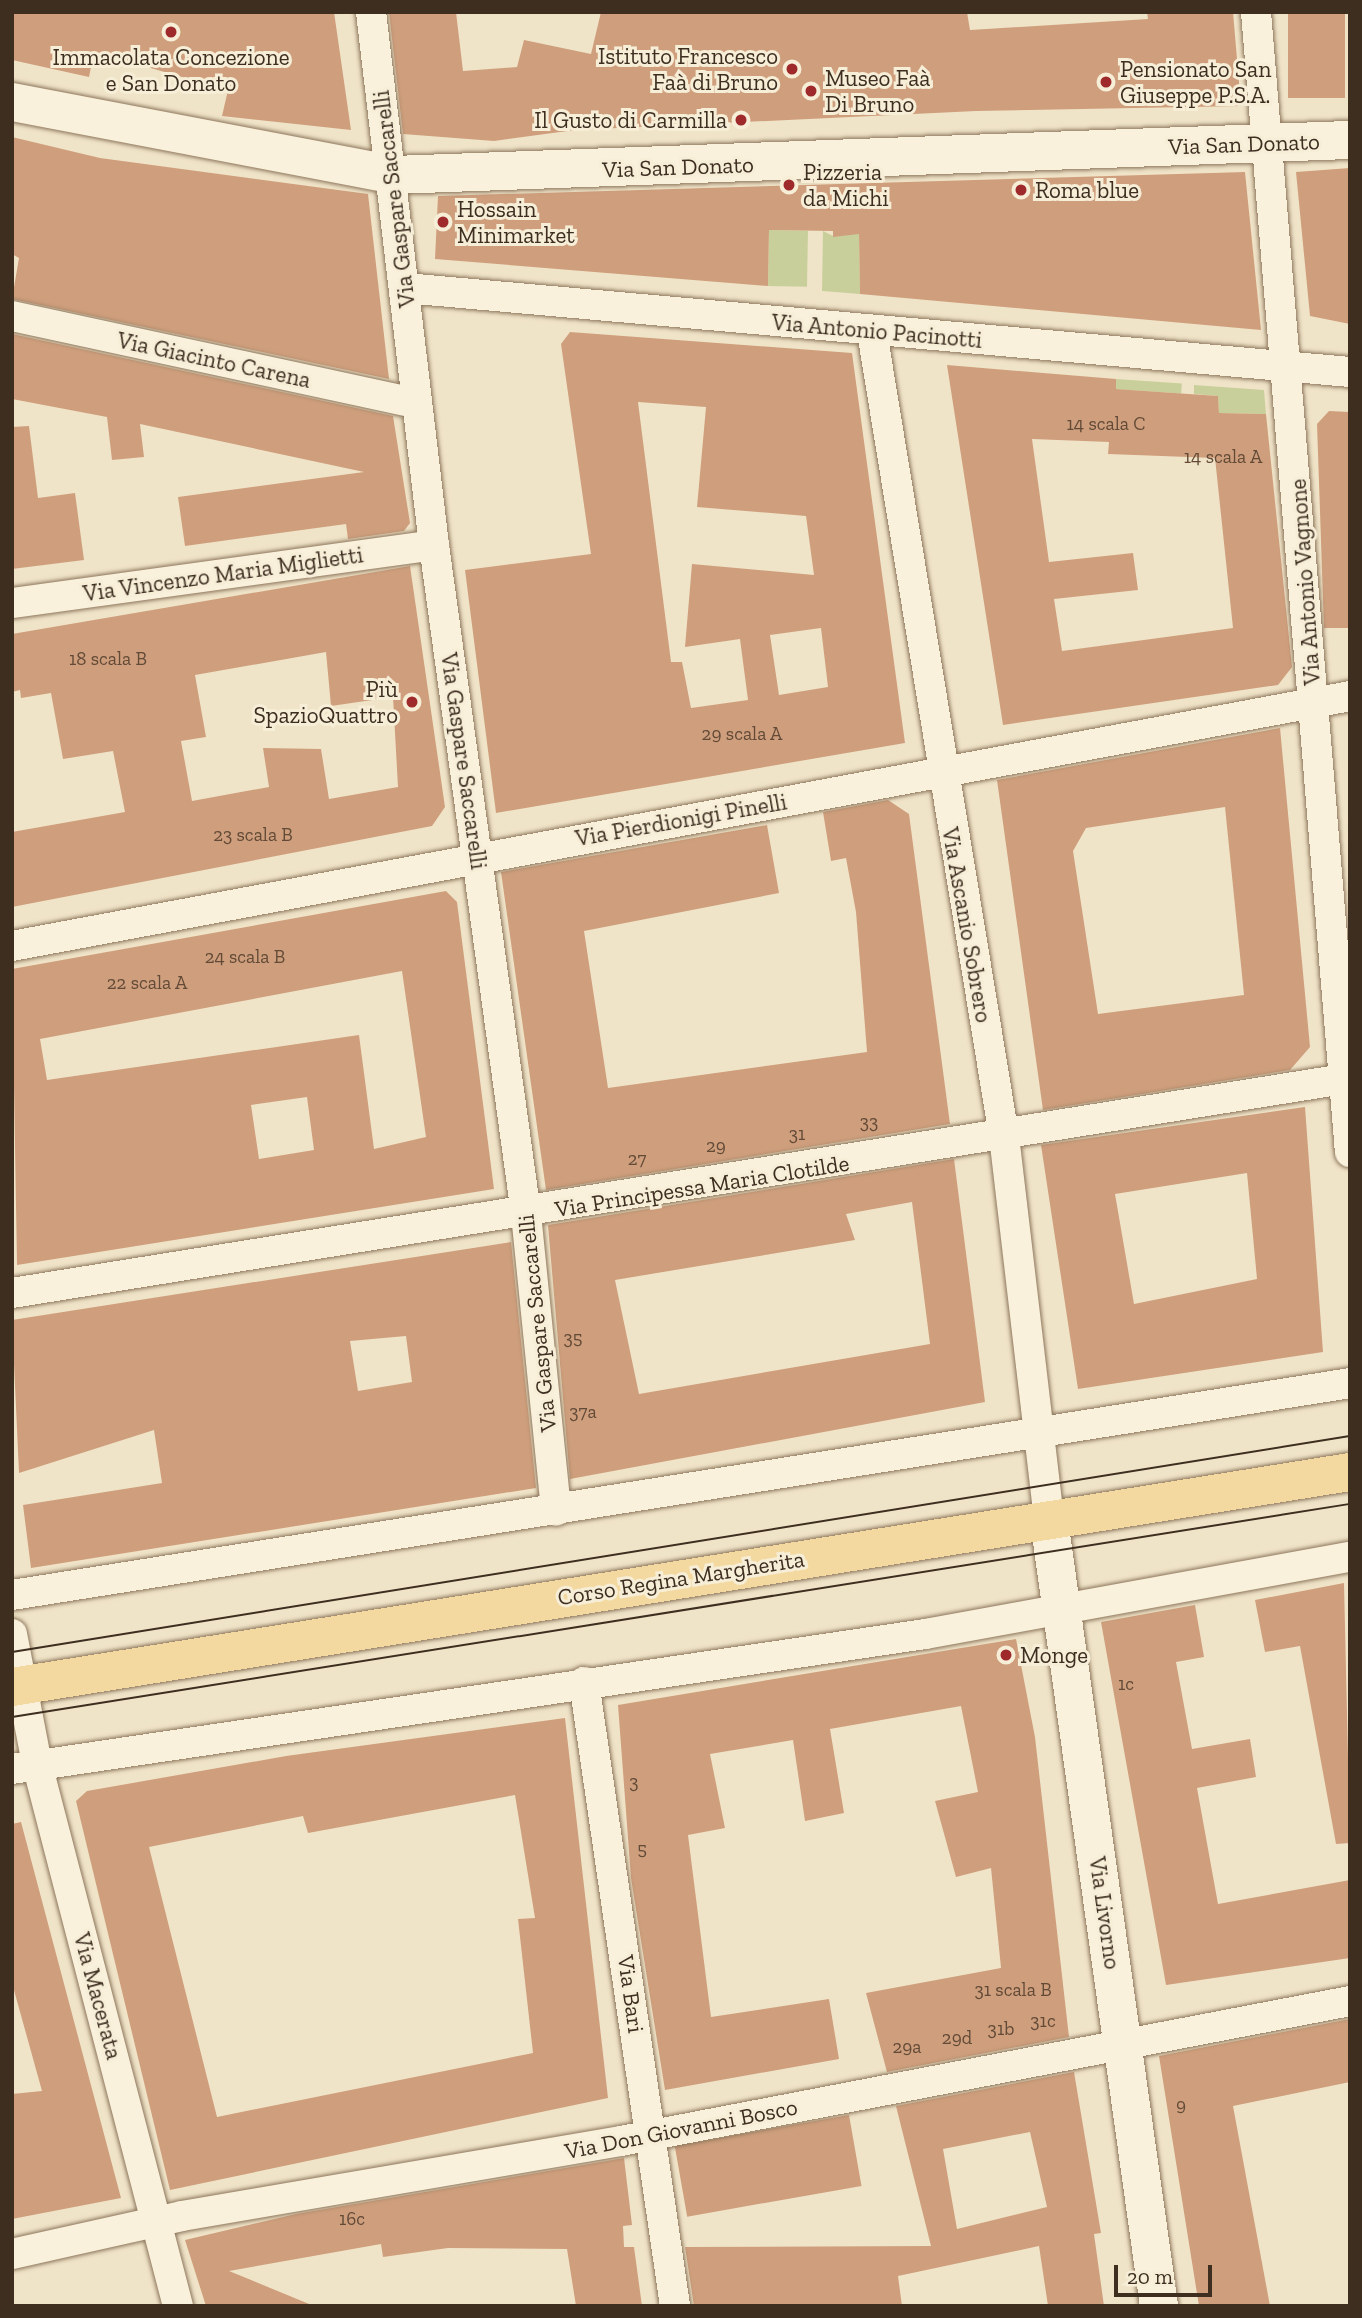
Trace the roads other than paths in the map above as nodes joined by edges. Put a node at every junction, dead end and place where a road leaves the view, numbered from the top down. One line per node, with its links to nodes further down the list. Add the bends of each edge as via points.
1 (372, 12): 6 (street, Via Gaspare Saccarelli)
2 (1256, 12): 5 (street, Via Antonio Vagnone)
3 (12, 102): 6 (street, Via San Donato)
4 (1350, 140): 5 (street, Via San Donato)
5 (1271, 143): 6 (street, Via San Donato); 10 (street, Via Antonio Vagnone)
6 (394, 175): 7 (street, Via Gaspare Saccarelli)
7 (405, 288): 9 (street, Via Antonio Pacinotti); 12 (street, Via Gaspare Saccarelli)
8 (12, 316): 12 (street, Via Giacinto Carena)
9 (872, 332): 10 (street, Via Antonio Pacinotti); 17 (street, Via Ascanio Sobrero)
10 (1289, 366): 11 (street, Via Antonio Pacinotti); 16 (street, Via Antonio Vagnone)
11 (1350, 372)
12 (416, 404): 13 (street, Via Gaspare Saccarelli)
13 (434, 545): 14 (street, Via Vincenzo Maria Miglietti); 18 (street, Via Gaspare Saccarelli)
14 (12, 603)
15 (1350, 696): 16 (street, Via Pierdionigi Pinelli)
16 (1313, 700): 17 (street, Via Pierdionigi Pinelli); 20 (street, Via Antonio Vagnone)
17 (940, 772): 18 (street, Via Pierdionigi Pinelli); 21 (street, Via Ascanio Sobrero)
18 (476, 857): 19 (street, Via Pierdionigi Pinelli); 23 (street, Via Gaspare Saccarelli)
19 (12, 946)
20 (1346, 1079): 21 (street, Via Principessa Maria Clotilde); 22 (street, Via Antonio Vagnone)
21 (1004, 1136): 23 (street, Via Principessa Maria Clotilde); 26 (street, Via Ascanio Sobrero)
22 (1350, 1152)
23 (526, 1214): 24 (street, Via Principessa Maria Clotilde); 28 (street, Via Gaspare Saccarelli)
24 (12, 1293)
25 (1350, 1383): 26 (street)
26 (1043, 1436): 28 (street); 29 (street, Via Ascanio Sobrero)
27 (1350, 1472): 29 (main road, Corso Regina Margherita)
28 (556, 1510): 31 (street)
29 (1049, 1520): 32 (street, Via Livorno); 35 (main road, Corso Regina Margherita)
30 (1350, 1557): 32 (street)
31 (12, 1595)
32 (1062, 1611): 34 (street); 38 (street, Via Livorno)
33 (12, 1634): 35 (street, Via Macerata)
34 (584, 1682): 36 (street); 39 (street, Via Bari)
35 (17, 1687): 36 (street, Via Macerata)
36 (25, 1767): 40 (street, Via Macerata)
37 (1350, 2001): 38 (street, Via Don Giovanni Bosco)
38 (1124, 2044): 39 (street, Via Don Giovanni Bosco); 44 (street, Via Livorno)
39 (652, 2136): 40 (street, Via Don Giovanni Bosco); 43 (street, Via Bari)
40 (159, 2221): 41 (street, Via Don Giovanni Bosco); 42 (street, Via Macerata)
41 (12, 2254)
42 (178, 2306)
43 (675, 2306)
44 (1159, 2306)

